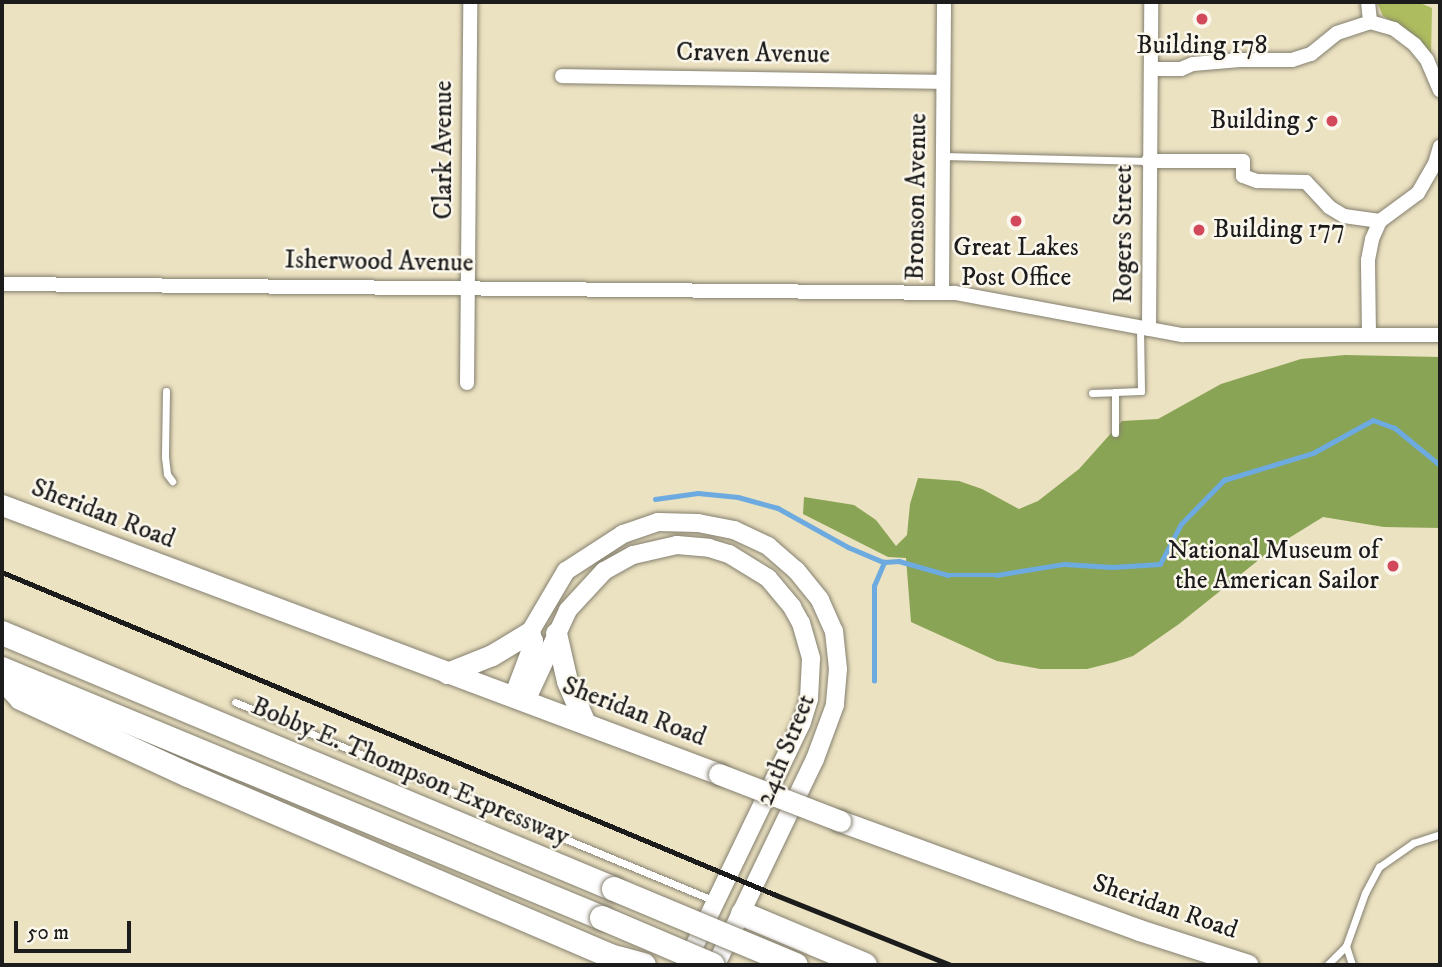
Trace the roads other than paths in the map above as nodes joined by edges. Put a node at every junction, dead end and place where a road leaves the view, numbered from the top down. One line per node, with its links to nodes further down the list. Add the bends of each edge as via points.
1 (470, 2): 15 (street, Clark Avenue)
2 (944, 2): 8 (street, Bronson Avenue)
3 (1151, 2): 6 (street, Rogers Street)
4 (1368, 2): 5 (street)
5 (1370, 22): 6 (street, via 1337,33 1311,54 1293,61 1240,60); 9 (street, via 1394,29 1415,45)
6 (1151, 69): 12 (street, Rogers Street)
7 (562, 76): 8 (street, Craven Avenue)
8 (943, 82): 11 (street, Bronson Avenue)
9 (1440, 90)
10 (1440, 147): 13 (street, via 1436,164 1418,193)
11 (943, 156): 12 (lane); 17 (street, Bronson Avenue)
12 (1148, 161): 13 (street, via 1243,161 1243,176 1257,181 1306,182 1344,216); 18 (street, Rogers Street)
13 (1380, 221): 19 (street, via 1368,260)
14 (2, 284): 15 (street, Isherwood Avenue)
15 (468, 288): 16 (street, Isherwood Avenue); 21 (street, Clark Avenue)
16 (755, 291): 17 (street, Bronson Avenue)
17 (942, 293): 18 (street)
18 (1144, 328): 19 (street, Rogers Street, via 1182,335); 23 (lane, via 1141,391)
19 (1369, 335): 20 (street, Rogers Street)
20 (1440, 335)
21 (467, 383)
22 (166, 391): 26 (lane, via 165,457)
23 (1115, 392): 24 (lane); 25 (lane)
24 (1092, 393)
25 (1115, 433)
26 (172, 481)
27 (2, 505): 32 (main road, Sheridan Road)
28 (530, 632): 32 (main road, via 492,655); 34 (street, 24th Street, via 534,641); 39 (street, 24th Street, via 566,571 623,534 659,522 734,530 768,546 796,570 820,600 834,631 835,705)
29 (556, 633): 34 (street, 24th Street); 36 (main road, via 569,688); 38 (street, 24th Street, via 568,610 604,570 633,555 677,545 709,548 743,560 768,578 792,607 811,659 809,699)
30 (2, 634): 45 (highway, Bobby E. Thompson Expressway, bridge)
31 (2, 669): 44 (highway, bridge)
32 (447, 673): 34 (main road, Sheridan Road)
33 (2, 677): 41 (highway, via 21,698 188,775)
34 (519, 699): 36 (main road, Sheridan Road)
35 (235, 702): 38 (lane)
36 (585, 723): 47 (main road, Sheridan Road, bridge, via 840,821)
37 (1440, 834): 40 (lane, via 1412,843 1379,867)
38 (716, 901): 43 (street, 24th Street)
39 (743, 914): 44 (street, 24th Street); 46 (highway)
40 (1346, 946): 48 (lane); 49 (lane)
41 (616, 960): 42 (highway)
42 (644, 965)
43 (685, 965)
44 (714, 965)
45 (796, 965)
46 (864, 965)
47 (1248, 965)
48 (1327, 965)
49 (1352, 965)

